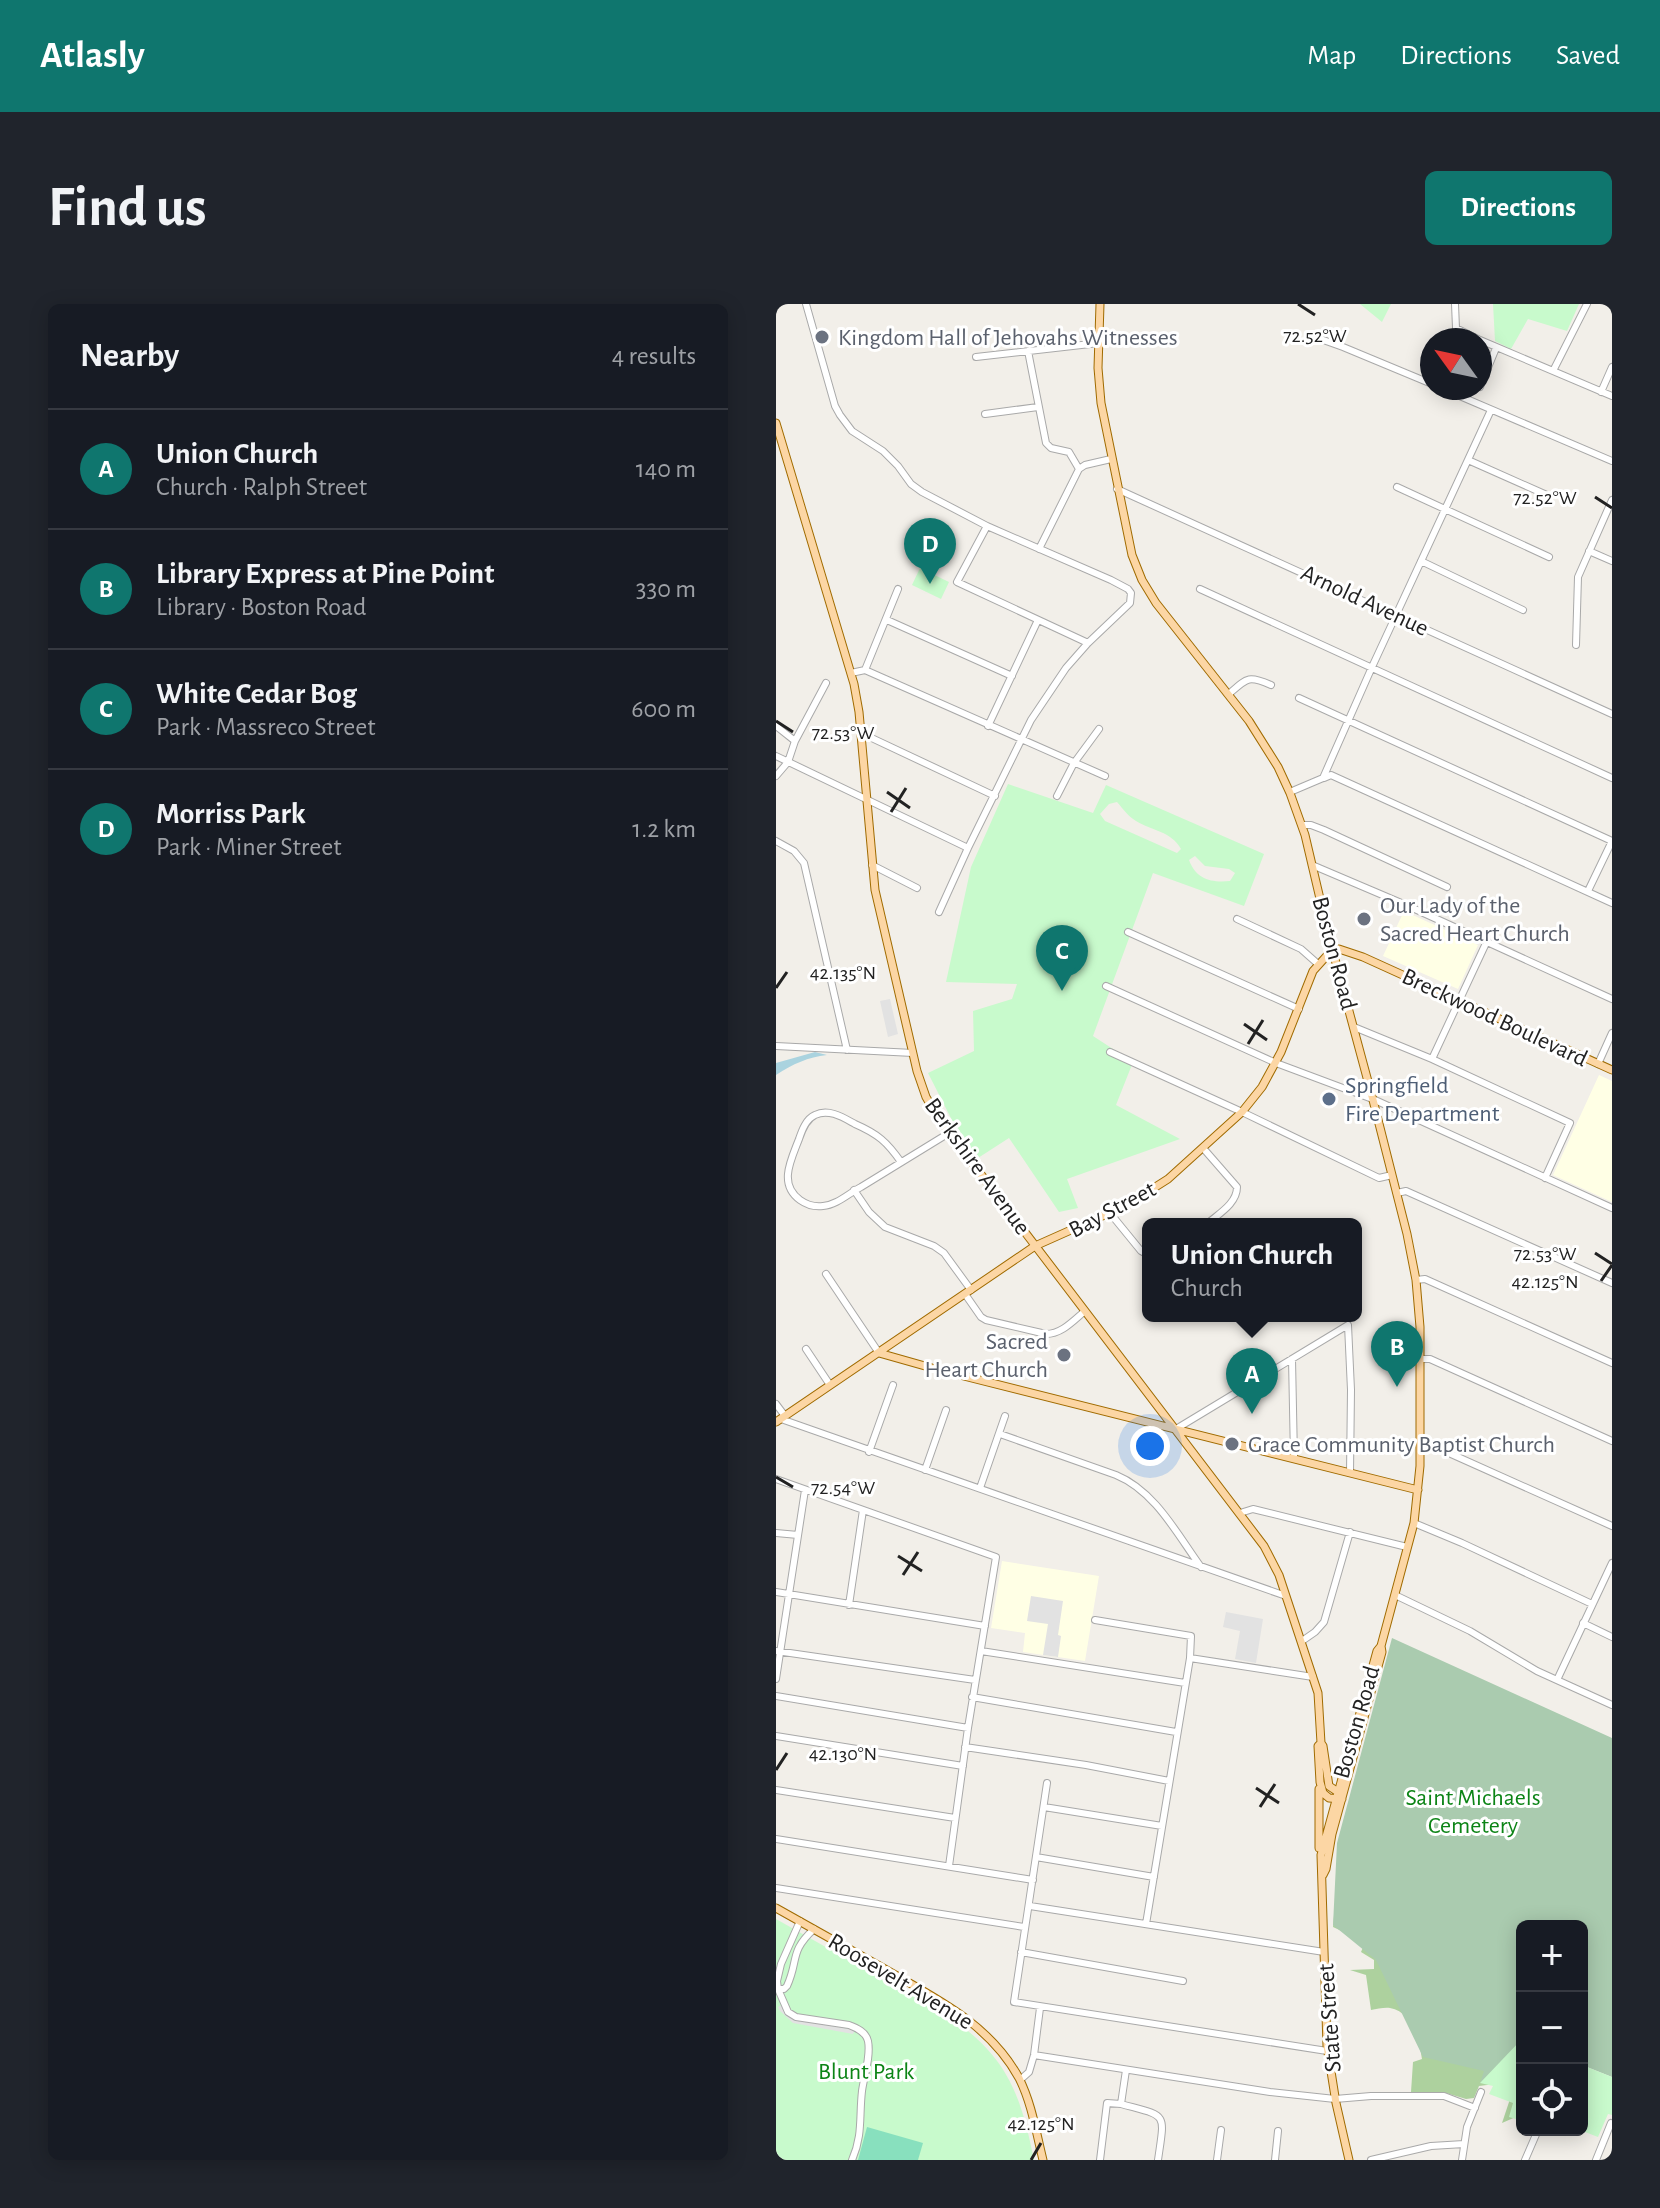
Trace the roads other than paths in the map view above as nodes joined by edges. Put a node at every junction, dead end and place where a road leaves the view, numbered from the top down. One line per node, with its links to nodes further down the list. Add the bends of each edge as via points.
1 (806, 304): 33 (street, via 835,406 846,424 890,457 916,488)
2 (1100, 304): 7 (main road, Boston Road)
3 (1455, 304): 5 (street)
4 (1587, 304): 14 (street)
5 (1456, 328)
6 (1312, 336): 15 (street)
7 (1099, 343): 10 (street); 24 (main road, Boston Road, via 1101,403)
8 (1492, 346): 9 (street)
9 (1496, 348): 12 (street); 14 (street)
10 (1028, 351): 11 (street); 20 (street)
11 (976, 357)
12 (1492, 358)
13 (1612, 367): 16 (street)
14 (1553, 371): 16 (street)
15 (1420, 379)
16 (1601, 392): 17 (street)
17 (1612, 396)
18 (1469, 400): 19 (street)
19 (1474, 402): 21 (street)
20 (1038, 407): 22 (street); 27 (street, via 1046,443 1069,452)
21 (1491, 410): 25 (street); 26 (street)
22 (985, 414)
23 (776, 423): 49 (main road, Berkshire Avenue)
24 (1111, 459): 27 (street); 29 (main road, Boston Road)
25 (1468, 460): 30 (street); 32 (street)
26 (1612, 461)
27 (1079, 469): 34 (street)
28 (1397, 487): 32 (street)
29 (1117, 489): 42 (street, Arnold Avenue); 53 (main road, Boston Road, via 1132,555 1147,589)
30 (1549, 496)
31 (1612, 500): 35 (street)
32 (1445, 509): 36 (street); 37 (street)
33 (987, 526): 34 (street); 44 (street, via 957,582)
34 (1039, 549): 45 (street, via 1131,593 1130,603)
35 (1589, 551): 38 (street); 46 (street, via 1576,585)
36 (1549, 557)
37 (1421, 561): 41 (street); 42 (street)
38 (1612, 561)
39 (898, 589): 43 (street)
40 (1200, 589): 47 (street)
41 (1523, 610)
42 (1396, 614): 47 (street); 55 (street, Arnold Avenue)
43 (887, 620): 48 (street); 50 (street)
44 (1038, 620): 45 (street); 50 (street)
45 (1088, 643): 61 (street, via 1048,694)
46 (1576, 645)
47 (1372, 667): 56 (street); 69 (street)
48 (865, 670): 49 (street); 58 (street)
49 (851, 673): 60 (main road, Berkshire Avenue)
50 (1012, 676): 58 (street)
51 (826, 683): 62 (street)
52 (1271, 685): 53 (street, via 1246,679)
53 (1229, 694): 70 (main road, Boston Road)
54 (1299, 698): 56 (street)
55 (1612, 714)
56 (1348, 720): 68 (street); 76 (street)
57 (776, 726): 62 (street)
58 (988, 726): 61 (street)
59 (1099, 729): 65 (street)
60 (860, 733): 71 (street); 73 (main road, Berkshire Avenue)
61 (1022, 739): 65 (street); 71 (street)
62 (795, 741): 64 (street)
63 (776, 756): 64 (street)
64 (788, 762): 66 (street); 73 (street)
65 (1074, 763): 67 (street); 72 (street)
66 (776, 776)
67 (1105, 776)
68 (1323, 778): 70 (street); 82 (street, via 1331,775)
69 (1612, 778)
70 (1290, 792): 74 (main road, Boston Road)
71 (995, 796): 77 (street)
72 (1057, 796)
73 (866, 801): 77 (street); 78 (main road, Berkshire Avenue)
74 (1302, 825): 79 (main road, Boston Road); 80 (street, via 1324,830)
75 (776, 841): 97 (street, via 804,863)
76 (1612, 841): 82 (street)
77 (968, 848): 84 (street)
78 (872, 865): 81 (street); 99 (main road, Berkshire Avenue)
79 (1312, 865): 87 (street); 88 (main road, Boston Road)
80 (1447, 887)
81 (917, 888)
82 (1588, 891): 83 (street)
83 (1612, 903)
84 (939, 912)
85 (1237, 919): 89 (street, via 1301,949)
86 (1128, 932): 93 (street)
87 (1487, 941): 91 (street); 92 (street)
88 (1332, 950): 89 (main road, Bay Street); 92 (main road, Breckwood Boulevard, via 1349,951); 94 (main road, Boston Road)
89 (1318, 964): 93 (main road, Bay Street)
90 (1106, 986): 101 (street)
91 (1612, 999)
92 (1459, 1001): 100 (street); 102 (main road, Breckwood Boulevard)
93 (1299, 1009): 101 (main road, Bay Street)
94 (1354, 1027): 100 (street); 104 (main road, Boston Road)
95 (1612, 1033): 102 (street)
96 (776, 1046): 97 (street)
97 (847, 1050): 99 (street)
98 (1110, 1052): 105 (street)
99 (913, 1053): 106 (main road, Berkshire Avenue, via 926,1097)
100 (1432, 1059): 110 (street, via 1570,1123)
101 (1276, 1063): 104 (street); 105 (main road, Bay Street)
102 (1598, 1064): 103 (main road, Breckwood Boulevard)
103 (1612, 1070)
104 (1373, 1100): 109 (main road, Boston Road); 110 (street)
105 (1242, 1112): 107 (main road, Bay Street); 109 (street, via 1379,1178)
106 (949, 1133): 108 (street); 116 (main road, Berkshire Avenue)
107 (1203, 1148): 114 (main road, Bay Street, via 1151,1191); 115 (street, via 1237,1187 1232,1202)
108 (901, 1162): 111 (street); 111 (street, via 875,1133 834,1114 816,1114 805,1125 790,1161 789,1187 800,1200 819,1207)
109 (1392, 1175): 112 (main road, Boston Road)
110 (1545, 1178): 113 (street)
111 (854, 1190): 121 (street, via 885,1227 949,1257)
112 (1397, 1193): 119 (main road, Boston Road); 120 (street, via 1406,1191)
113 (1612, 1208)
114 (1110, 1213): 116 (main road, Bay Street); 117 (street)
115 (1214, 1218)
116 (1035, 1246): 121 (main road, Bay Street); 122 (main road, Berkshire Avenue)
117 (1142, 1252)
118 (826, 1274): 124 (street)
119 (1416, 1280): 126 (main road, Boston Road); 127 (street, via 1425,1279)
120 (1612, 1283)
121 (968, 1292): 122 (street, via 986,1320 1046,1334 1060,1331); 124 (main road, Bay Street)
122 (1085, 1311): 134 (main road, Berkshire Avenue)
123 (806, 1349): 128 (street)
124 (879, 1353): 128 (main road, Bay Street); 134 (main road)
125 (1292, 1359): 134 (street); 139 (street); 141 (street, via 1348,1325)
126 (1421, 1359): 136 (street); 137 (main road, Boston Road)
127 (1612, 1363)
128 (830, 1385): 133 (main road, Bay Street)
129 (893, 1385): 138 (street)
130 (776, 1404): 133 (street)
131 (946, 1410): 140 (street)
132 (1005, 1416): 135 (street)
133 (780, 1419): 138 (street)
134 (1176, 1429): 139 (main road); 147 (main road, Berkshire Avenue)
135 (1000, 1434): 143 (street); 155 (street, via 1132,1483 1147,1493)
136 (1612, 1441)
137 (1421, 1444): 145 (main road, Boston Road); 149 (street)
138 (869, 1452): 140 (street)
139 (1294, 1458): 141 (main road)
140 (925, 1470): 143 (street)
141 (1350, 1473): 145 (main road)
142 (776, 1479): 144 (street)
143 (980, 1488): 155 (street)
144 (805, 1490): 146 (street); 152 (street)
145 (1418, 1490): 148 (main road, Boston Road)
146 (863, 1510): 162 (street); 165 (street, via 996,1557)
147 (1240, 1513): 150 (street, via 1253,1509); 160 (main road, Berkshire Avenue, via 1269,1554)
148 (1414, 1523): 153 (main road, Boston Road); 161 (street)
149 (1612, 1526)
150 (1350, 1532): 153 (street); 167 (street, via 1324,1622)
151 (776, 1533): 152 (street)
152 (798, 1535): 158 (street)
153 (1407, 1547): 159 (main road, Boston Road)
154 (1612, 1563): 156 (street)
155 (1201, 1567): 160 (street)
156 (1610, 1572): 161 (street)
157 (776, 1592): 158 (street)
158 (789, 1594): 162 (street); 169 (street)
159 (1395, 1595): 174 (street); 189 (main road, Boston Road)
160 (1286, 1596): 167 (main road, Berkshire Avenue)
161 (1592, 1604): 164 (street)
162 (849, 1605): 165 (street)
163 (1095, 1620): 170 (street, via 1191,1636)
164 (1583, 1623): 166 (street); 174 (street)
165 (985, 1626): 168 (street)
166 (1612, 1637)
167 (1302, 1641): 171 (main road, Berkshire Avenue)
168 (981, 1651): 173 (street); 175 (street)
169 (778, 1652): 172 (street); 173 (street)
170 (1190, 1658): 171 (street); 175 (street)
171 (1313, 1677): 182 (main road, Berkshire Avenue)
172 (776, 1679)
173 (975, 1680): 177 (street)
174 (1557, 1680): 178 (street)
175 (1185, 1683): 180 (street)
176 (776, 1696): 179 (street)
177 (972, 1697): 179 (street); 180 (street)
178 (1612, 1705)
179 (968, 1728): 183 (street)
180 (1176, 1732): 185 (street)
181 (776, 1736): 184 (street)
182 (1321, 1743): 186 (main road, Berkshire Avenue); 189 (main road, Berkshire Avenue, via 1329,1786)
183 (965, 1747): 184 (street); 185 (street)
184 (963, 1766): 191 (street)
185 (1169, 1781): 192 (street)
186 (1320, 1782): 189 (main road, via 1325,1796); 194 (main road, Berkshire Avenue)
187 (1047, 1783): 190 (street)
188 (776, 1790): 191 (street)
189 (1339, 1796): 194 (main road, State Street); 197 (main road, State Street)
190 (1044, 1807): 192 (street); 195 (street)
191 (955, 1818): 196 (street)
192 (1162, 1826): 198 (street)
193 (776, 1839): 196 (street)
194 (1321, 1855): 197 (main road, State Street)
195 (1036, 1857): 198 (street); 199 (street)
196 (949, 1866): 199 (street)
197 (1323, 1875): 208 (main road, State Street)
198 (1154, 1877): 204 (street)
199 (1033, 1880): 201 (street)
200 (776, 1888): 205 (street)
201 (1030, 1906): 204 (street); 205 (street)
202 (776, 1908): 203 (main road, Roosevelt Avenue)
203 (800, 1921): 206 (main road, Roosevelt Avenue); 209 (street)
204 (1146, 1924): 208 (street)
205 (1024, 1927): 207 (street)
206 (814, 1929): 210 (street, via 802,1940); 219 (main road, Roosevelt Avenue, via 963,2014 993,2042)
207 (1021, 1952): 213 (street); 215 (street, via 1014,2002)
208 (1324, 1952): 216 (main road, State Street)
209 (783, 1958): 210 (street); 211 (street)
210 (793, 1962): 212 (street)
211 (780, 1969): 212 (street); 214 (street)
212 (791, 1971): 214 (street, via 787,1986)
213 (1183, 1981)
214 (778, 1989): 229 (street, via 788,2012 796,2017 849,2025 865,2034 869,2043 862,2123)
215 (1040, 2008): 216 (street); 217 (street)
216 (1327, 2051): 221 (main road, State Street)
217 (1034, 2055): 218 (street); 219 (street)
218 (1126, 2070): 221 (street); 222 (street)
219 (1020, 2080): 230 (main road, Roosevelt Avenue)
220 (1481, 2092): 223 (street)
221 (1335, 2099): 223 (street, via 1444,2096); 235 (main road, State Street)
222 (1121, 2104): 231 (street, via 1107,2103); 232 (street, via 1162,2120)
223 (1475, 2108): 228 (street)
224 (1611, 2123): 239 (street)
225 (1221, 2130): 233 (street)
226 (1278, 2131): 234 (street)
227 (1535, 2136): 238 (street)
228 (1464, 2144): 236 (street); 237 (street)
229 (852, 2160)
230 (1043, 2160)
231 (1100, 2160)
232 (1158, 2160)
233 (1217, 2160)
234 (1275, 2160)
235 (1349, 2160)
236 (1371, 2160)
237 (1462, 2160)
238 (1525, 2160)
239 (1596, 2160)

